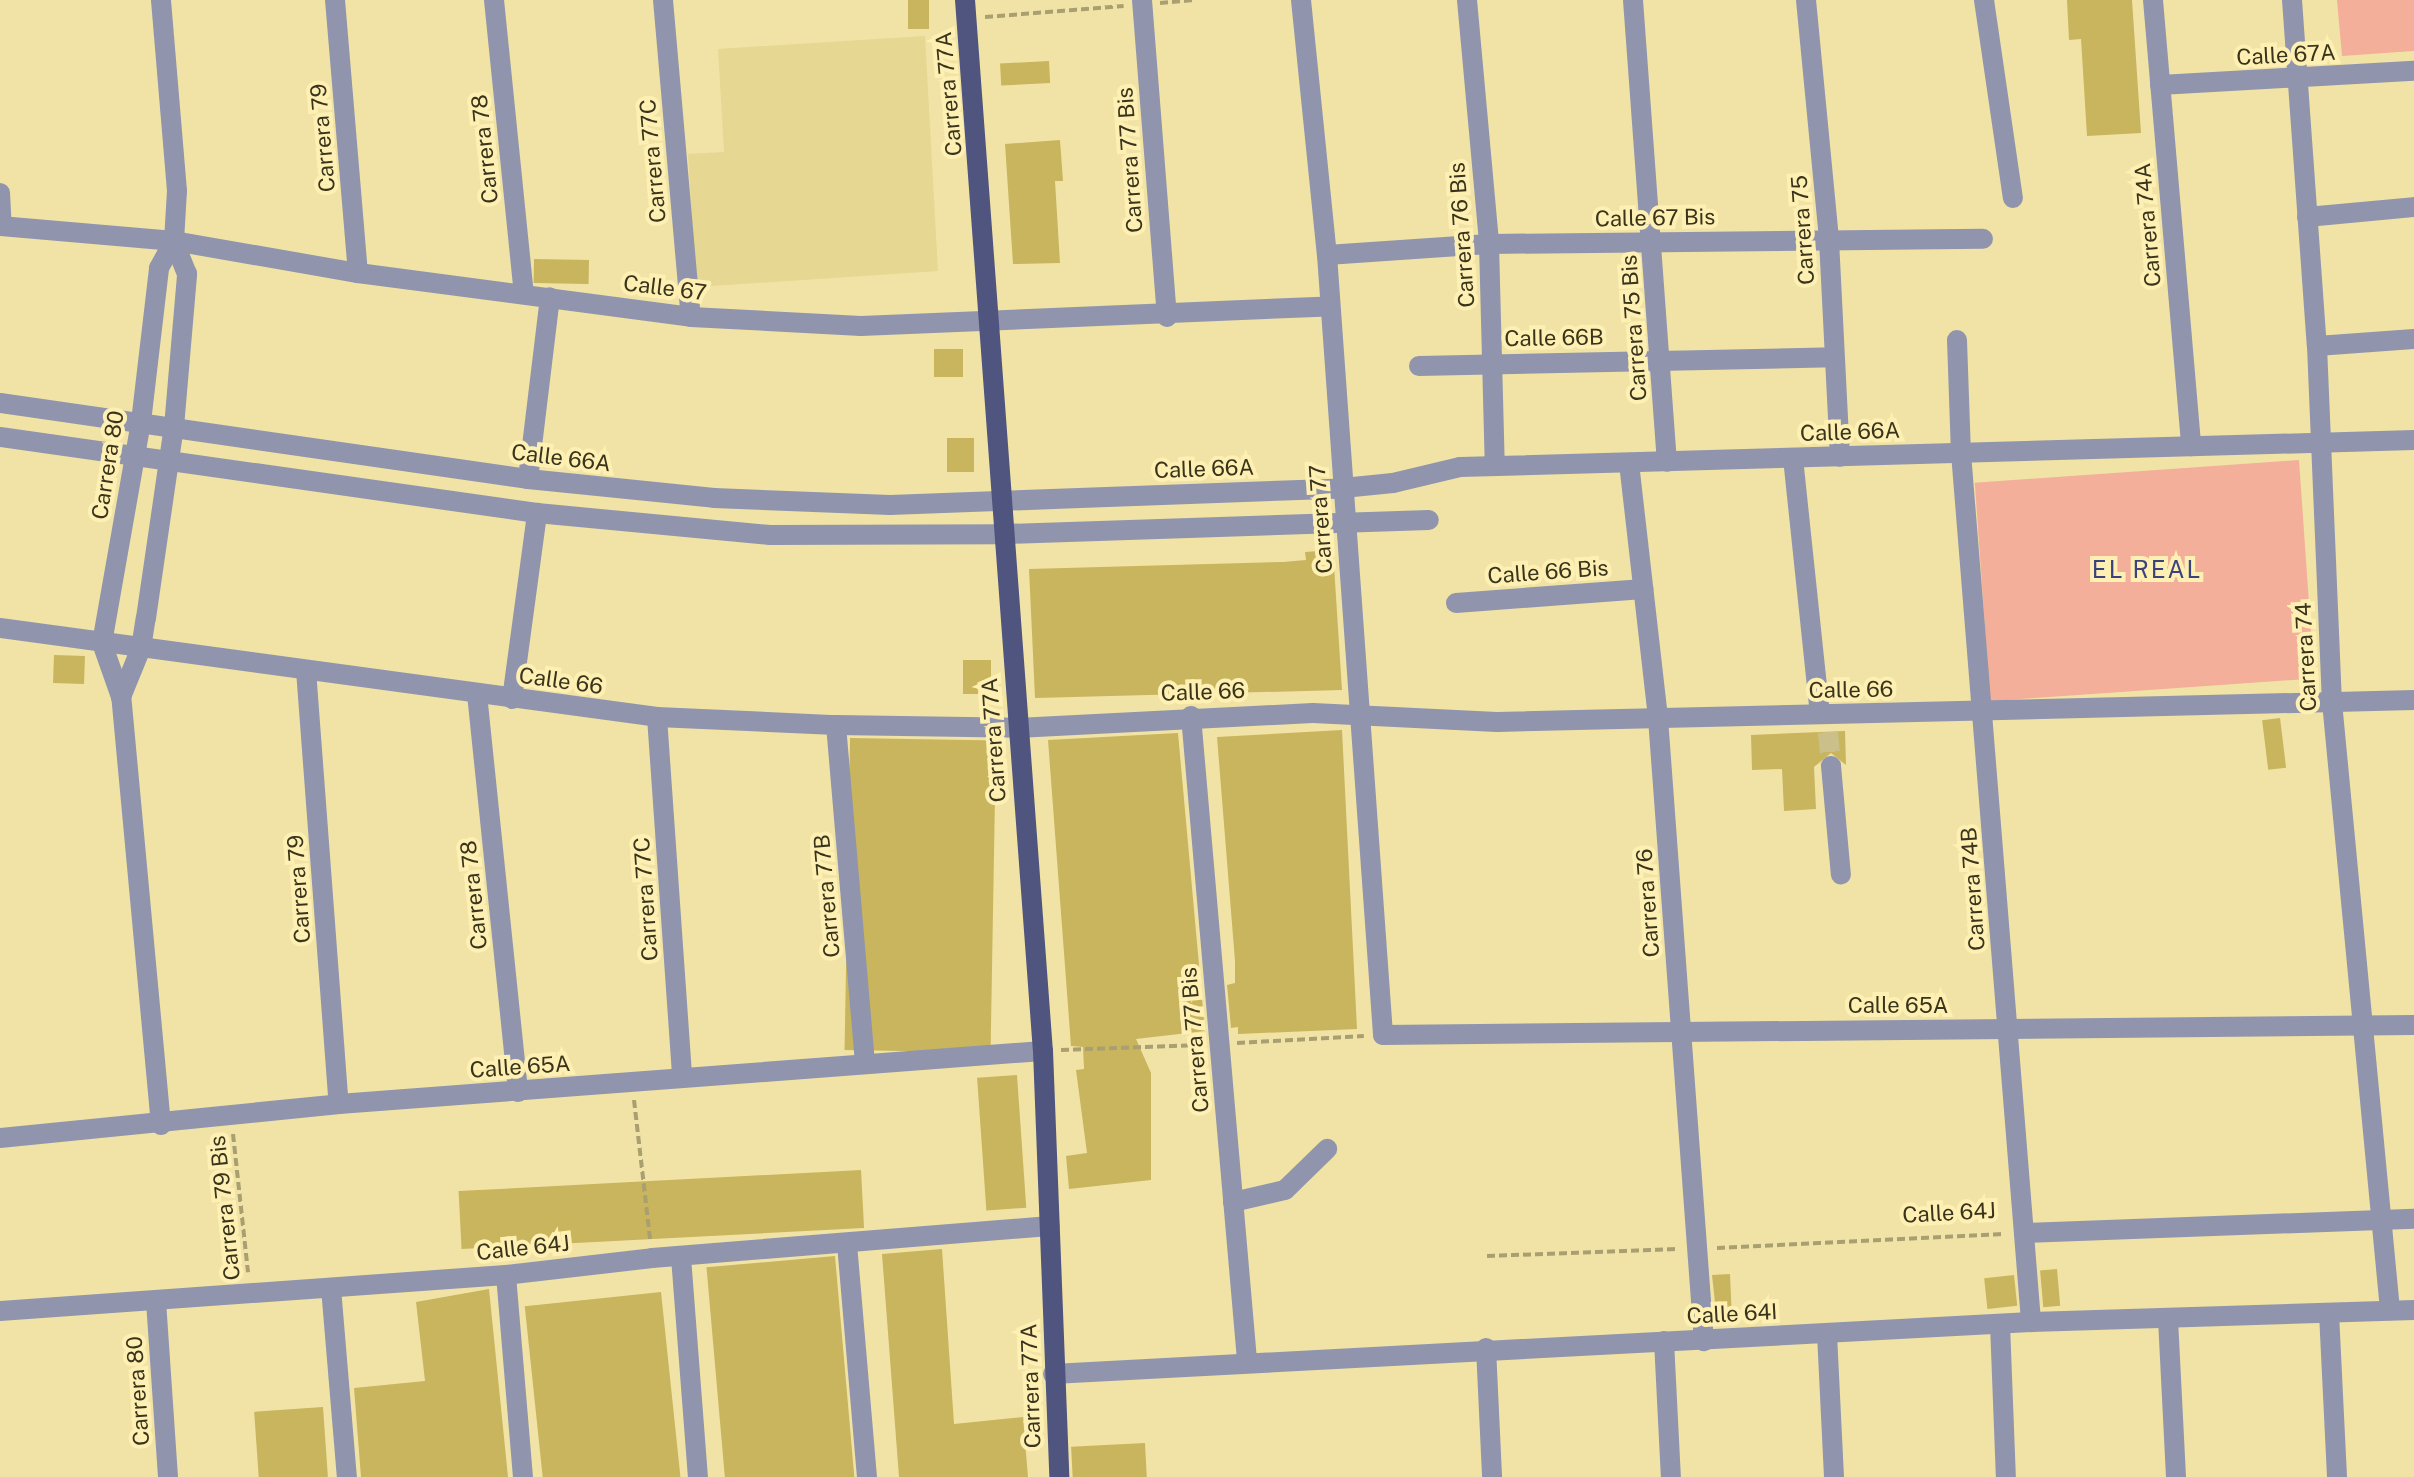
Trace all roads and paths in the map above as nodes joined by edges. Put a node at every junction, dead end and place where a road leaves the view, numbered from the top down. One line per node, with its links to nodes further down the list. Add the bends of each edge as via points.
1 (161, 0): 26 (street, Carrera 80, via 177,191)
2 (335, 0): 30 (street, Carrera 79)
3 (494, 0): 31 (street, Carrera 78)
4 (663, 0): 34 (street, Carrera 77C)
5 (965, 0): 36 (main road, Carrera 77A)
6 (1194, 0): 14 (path)
7 (1301, 0): 29 (street, Carrera 77)
8 (1467, 0): 28 (street, Carrera 76 Bis)
9 (1633, 0): 27 (street, Carrera 75 Bis)
10 (1806, 0): 25 (street, Carrera 75)
11 (1984, 0): 20 (street)
12 (2153, 0): 18 (street, Carrera 74A)
13 (2292, 0): 17 (street, Carrera 74)
14 (1142, 2): 15 (path); 35 (street, Carrera 77 Bis)
15 (979, 18)
16 (2414, 71): 17 (street, Calle 67A)
17 (2299, 80): 18 (street, Calle 67A); 22 (street, Carrera 74)
18 (2160, 85): 50 (street, Carrera 74A)
19 (0, 193): 23 (street)
20 (2013, 198)
21 (2414, 207): 22 (street)
22 (2307, 217): 39 (street, Carrera 74)
23 (1, 226): 26 (street, Calle 67)
24 (1983, 239): 25 (street, Calle 67 Bis)
25 (1829, 240): 27 (street, Calle 67 Bis); 40 (street, Carrera 75)
26 (174, 241): 30 (street, Calle 67); 45 (street, Carrera 80, via 159,268); 46 (street, Carrera 80, via 187,274)
27 (1652, 242): 28 (street, Calle 67 Bis); 41 (street, Carrera 75 Bis)
28 (1489, 244): 29 (street, Calle 67 Bis); 42 (street, Carrera 76 Bis)
29 (1327, 255): 33 (street, Carrera 77)
30 (358, 273): 31 (street, Calle 67)
31 (524, 293): 32 (street, Calle 67)
32 (550, 297): 34 (street, Calle 67); 59 (street)
33 (1329, 306): 35 (street, Calle 67); 60 (street, Carrera 77)
34 (691, 317): 36 (street, Calle 67, via 861,326)
35 (1167, 317): 36 (street, Calle 67)
36 (991, 321): 61 (main road, Carrera 77A)
37 (2414, 339): 39 (street)
38 (1957, 340): 51 (street, Carrera 74B)
39 (2317, 346): 49 (street, Carrera 74)
40 (1834, 357): 41 (street, Calle 66B); 53 (street, Carrera 75)
41 (1661, 360): 42 (street, Calle 66B); 56 (street, Carrera 75 Bis)
42 (1494, 363): 43 (street, Calle 66B); 58 (street, Carrera 76 Bis)
43 (1419, 366)
44 (0, 403): 45 (street, Calle 66A)
45 (141, 422): 46 (street, Calle 66A); 52 (street, Carrera 80)
46 (174, 427): 55 (street, Carrera 80); 59 (street, Calle 66A)
47 (0, 437): 52 (street)
48 (2414, 440): 49 (street, Calle 66A)
49 (2318, 443): 50 (street, Calle 66A); 76 (street, Carrera 74)
50 (2191, 446): 51 (street, Calle 66A)
51 (1961, 453): 53 (street, Calle 66A); 77 (street, Carrera 74B)
52 (134, 457): 55 (street); 69 (street, Carrera 80)
53 (1840, 457): 54 (street, Calle 66A)
54 (1793, 458): 56 (street, Calle 66A); 82 (street)
55 (167, 462): 62 (street); 70 (street, Carrera 80)
56 (1667, 462): 57 (street, Calle 66A)
57 (1629, 463): 58 (street, Calle 66A); 66 (street, Carrera 76)
58 (1495, 466): 60 (street, Calle 66A)
59 (528, 479): 61 (street, Calle 66A, via 792,503)
60 (1343, 488): 61 (street, Calle 66A); 64 (street, Carrera 77)
61 (1003, 502): 65 (main road, Carrera 77A)
62 (537, 513): 65 (street, via 770,535); 74 (street)
63 (1429, 520): 64 (street)
64 (1345, 523): 65 (street); 78 (street, Carrera 77)
65 (1005, 534): 84 (main road, Carrera 77A)
66 (1643, 589): 67 (street, Calle 66 Bis); 81 (street, Carrera 76)
67 (1456, 603)
68 (0, 628): 69 (street, Calle 66)
69 (102, 643): 70 (street, Calle 66); 73 (street, Carrera 80)
70 (141, 648): 71 (street, Calle 66); 73 (street, Carrera 80)
71 (306, 670): 72 (street, Calle 66); 97 (street, Carrera 79)
72 (477, 694): 74 (street, Calle 66); 96 (street, Carrera 78)
73 (121, 697): 99 (street, Carrera 80)
74 (512, 699): 80 (street, Calle 66)
75 (2414, 700): 76 (street, Calle 66)
76 (2332, 702): 77 (street, Calle 66); 88 (street, Carrera 74)
77 (1985, 710): 82 (street, Calle 66); 89 (street, Carrera 74B)
78 (1359, 713): 79 (street, Calle 66); 81 (street, Calle 66, via 1497,722); 91 (street, Carrera 77)
79 (1191, 716): 84 (street, Calle 66); 102 (street, Carrera 77 Bis)
80 (657, 717): 83 (street, Calle 66); 94 (street, Carrera 77C)
81 (1658, 718): 82 (street, Calle 66); 90 (street, Carrera 76)
82 (1825, 720)
83 (836, 725): 84 (street, Calle 66); 93 (street, Carrera 77B)
84 (1017, 728): 92 (main road, Carrera 77A)
85 (1831, 766): 86 (street)
86 (1841, 875)
87 (2414, 1025): 88 (street, Calle 65A)
88 (2363, 1026): 89 (street, Calle 65A); 103 (street, Carrera 74)
89 (2006, 1029): 90 (street, Calle 65A); 106 (street, Carrera 74B)
90 (1682, 1031): 91 (street, Calle 65A); 108 (street, Carrera 76)
91 (1383, 1035)
92 (1043, 1051): 93 (street, Calle 65A); 105 (main road, Carrera 77A)
93 (865, 1063): 94 (street, Calle 65A)
94 (682, 1078): 95 (street, Calle 65A)
95 (632, 1082): 96 (street, Calle 65A); 111 (path)
96 (518, 1092): 97 (street, Calle 65A)
97 (339, 1104): 98 (street, Calle 65A)
98 (231, 1118): 99 (street, Calle 65A); 114 (path, Carrera 79 Bis)
99 (161, 1125): 100 (street, Calle 65A)
100 (0, 1138)
101 (1327, 1149): 102 (street, via 1285,1190)
102 (1233, 1202): 127 (street, Carrera 77 Bis)
103 (2382, 1219): 104 (street, Calle 64J); 106 (street, Calle 64J); 116 (street, Carrera 74)
104 (2414, 1219)
105 (1050, 1226): 107 (street, Calle 64J); 128 (main road, Carrera 77A)
106 (2024, 1233): 108 (path, Calle 64J); 121 (street, Carrera 74B)
107 (847, 1244): 110 (street, Calle 64J); 133 (street)
108 (1698, 1249): 109 (path, Calle 64J); 125 (street, Carrera 76)
109 (1487, 1256)
110 (681, 1257): 111 (street, Calle 64J); 132 (street)
111 (652, 1258): 112 (street, Calle 64J)
112 (506, 1275): 113 (street, Calle 64J); 131 (street)
113 (331, 1288): 114 (street, Calle 64J); 130 (street)
114 (251, 1294): 115 (street, Calle 64J)
115 (156, 1301): 118 (street, Calle 64J); 129 (street, Carrera 80)
116 (2390, 1310): 117 (street, Calle 64I); 119 (street, Calle 64I)
117 (2414, 1310)
118 (0, 1311)
119 (2329, 1313): 120 (street, Calle 64I); 140 (street)
120 (2168, 1319): 121 (street, Calle 64I); 139 (street)
121 (2031, 1322): 122 (street, Calle 64I)
122 (2000, 1324): 123 (street, Calle 64I); 138 (street)
123 (1827, 1334): 125 (street, Calle 64I); 137 (street)
124 (1664, 1341): 125 (street, Calle 64I); 126 (street, Calle 64I); 136 (street)
125 (1704, 1341)
126 (1486, 1348): 127 (street, Calle 64I); 135 (street)
127 (1247, 1360): 128 (street, Calle 64I)
128 (1053, 1374): 134 (main road, Carrera 77A)
129 (168, 1477)
130 (347, 1477)
131 (523, 1477)
132 (698, 1477)
133 (867, 1477)
134 (1059, 1477)
135 (1492, 1477)
136 (1671, 1477)
137 (1834, 1477)
138 (2006, 1477)
139 (2176, 1477)
140 (2337, 1477)

